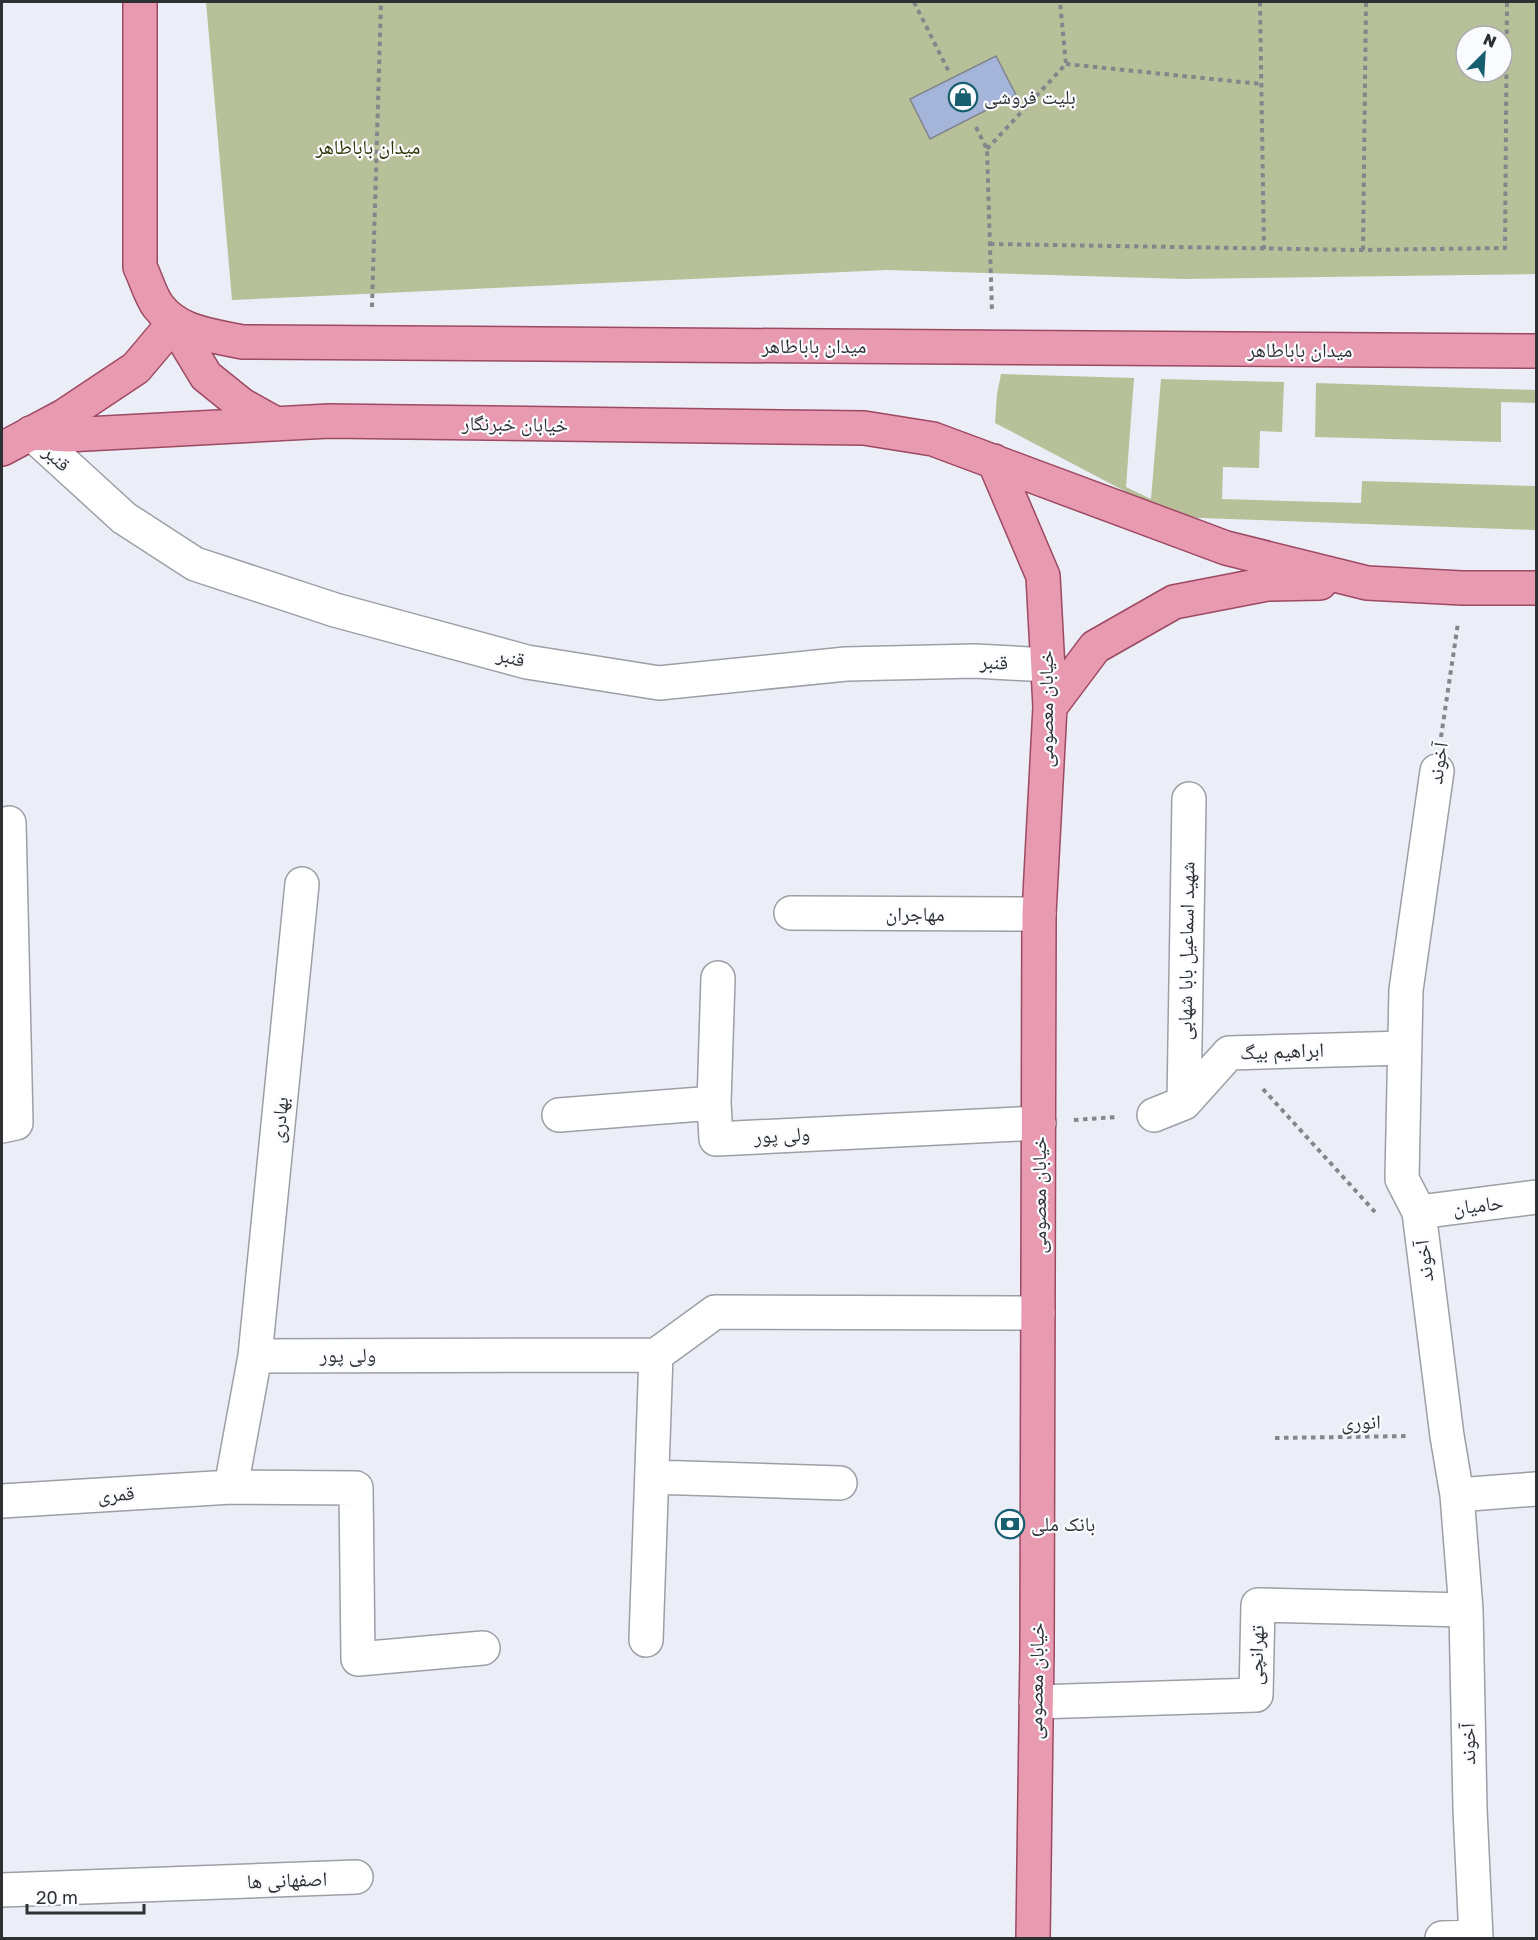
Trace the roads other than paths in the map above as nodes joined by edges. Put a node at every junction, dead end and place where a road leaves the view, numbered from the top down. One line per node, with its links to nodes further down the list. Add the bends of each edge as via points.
1 (140, 2): 2 (main road, via 140,267 157,304)
2 (174, 323): 3 (main road, میدان باباطاهر, via 195,332 242,342); 4 (main road, via 206,376 242,405); 5 (main road, خیابان خبرنگار, via 136,368)
3 (1536, 351)
4 (276, 424): 5 (main road, خیابان خبرنگار); 7 (main road, خیابان خبرنگار, via 864,428 933,439)
5 (30, 434): 6 (main road, خیابان خبرنگار); 10 (street, قنبر, via 124,518 195,564 335,610 527,662 659,683 846,664 975,661)
6 (2, 448)
7 (994, 461): 8 (main road, خیابان خبرنگار, via 1226,548); 10 (main road, خیابان معصومی, via 1043,576)
8 (1367, 583): 9 (main road); 11 (main road, via 1267,584 1174,602 1095,647)
9 (1536, 588)
10 (1048, 665): 11 (main road, خیابان معصومی)
11 (1050, 707): 17 (main road, خیابان معصومی)
12 (1437, 771): 19 (street, آخوند, via 1406,990)
13 (1189, 799): 21 (street, شهید اسماعیل بابا شهابی)
14 (9, 823): 25 (street, via 16,1123)
15 (302, 884): 30 (street, بهادری)
16 (791, 913): 17 (street, مهاجران)
17 (1039, 914): 24 (main road, خیابان معصومی)
18 (718, 978): 20 (street)
19 (1405, 1048): 21 (street, ابراهیم بیگ, via 1229,1053); 27 (street, آخوند, via 1402,1179)
20 (714, 1103): 22 (street); 24 (street, ولی پور, via 716,1139)
21 (1184, 1103): 23 (street, ابراهیم بیگ)
22 (559, 1115)
23 (1154, 1115)
24 (1039, 1123): 28 (main road, خیابان معصومی)
25 (2, 1126)
26 (1536, 1197): 27 (street, حامیان)
27 (1419, 1212): 35 (street, آخوند)
28 (1038, 1313): 29 (street, via 715,1312); 40 (main road, خیابان معصومی)
29 (656, 1355): 30 (street, ولی پور); 31 (street)
30 (255, 1356): 33 (street, بهادری)
31 (652, 1477): 32 (street); 38 (street)
32 (840, 1483)
33 (231, 1487): 36 (street, قمری); 39 (street, قمری, via 356,1488 358,1659)
34 (1536, 1489): 35 (street)
35 (1457, 1495): 37 (street, آخوند)
36 (2, 1501)
37 (1466, 1610): 40 (street, تهرانچی, via 1258,1605 1256,1695); 45 (street, آخوند)
38 (646, 1640)
39 (483, 1648)
40 (1036, 1702): 43 (main road, خیابان معصومی)
41 (356, 1877): 42 (street, اصفهانی ها)
42 (2, 1890)
43 (1033, 1938)
44 (1442, 1938): 45 (street)
45 (1476, 1938)

